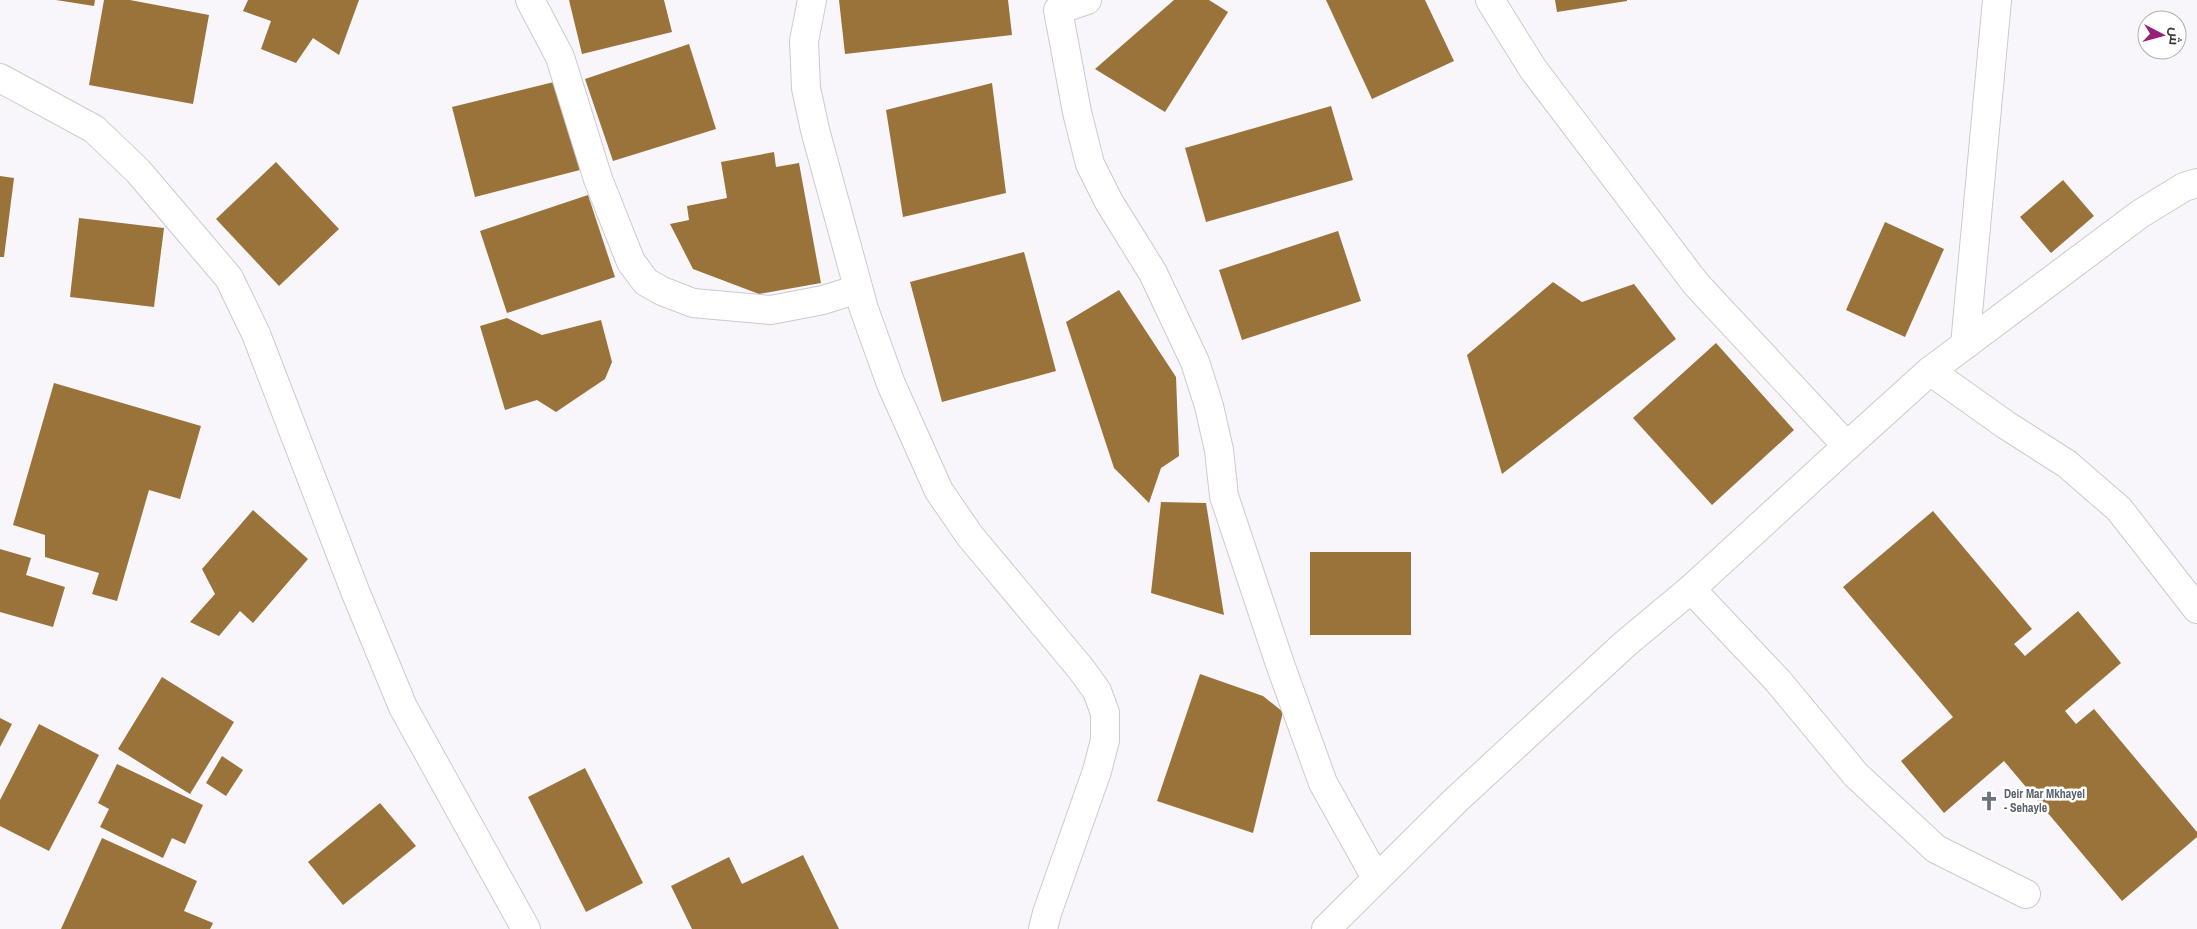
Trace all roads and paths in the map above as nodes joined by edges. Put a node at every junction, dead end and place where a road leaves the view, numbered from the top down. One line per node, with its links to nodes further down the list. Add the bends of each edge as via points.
1 (530, 0): 9 (street, via 560,57 598,179 632,262 646,282 693,303 771,310)
2 (812, 0): 9 (street, via 804,40 806,88)
3 (1087, 0): 6 (street)
4 (1490, 0): 12 (street, via 1533,69 1696,284)
5 (1997, 0): 10 (street)
6 (1056, 5): 15 (street, via 1090,164 1161,289 1195,362 1210,406 1224,496 1280,664 1323,783)
7 (0, 78): 17 (street, via 94,129 138,171 229,278 256,334 403,706)
8 (2197, 183): 10 (street, via 2184,187 2140,214)
9 (858, 289): 18 (street, via 891,384 939,492 976,543 1081,669 1097,691 1105,713 1105,740 1097,771)
10 (1965, 345): 11 (street)
11 (1930, 371): 12 (street); 14 (street, via 2067,464 2119,509)
12 (1847, 446): 13 (street)
13 (1691, 589): 15 (street, via 1624,644); 16 (street, via 1778,681 1856,775 1936,849)
14 (2197, 609)
15 (1376, 878): 19 (street)
16 (2026, 894)
17 (526, 929)
18 (1043, 929)
19 (1326, 929)

